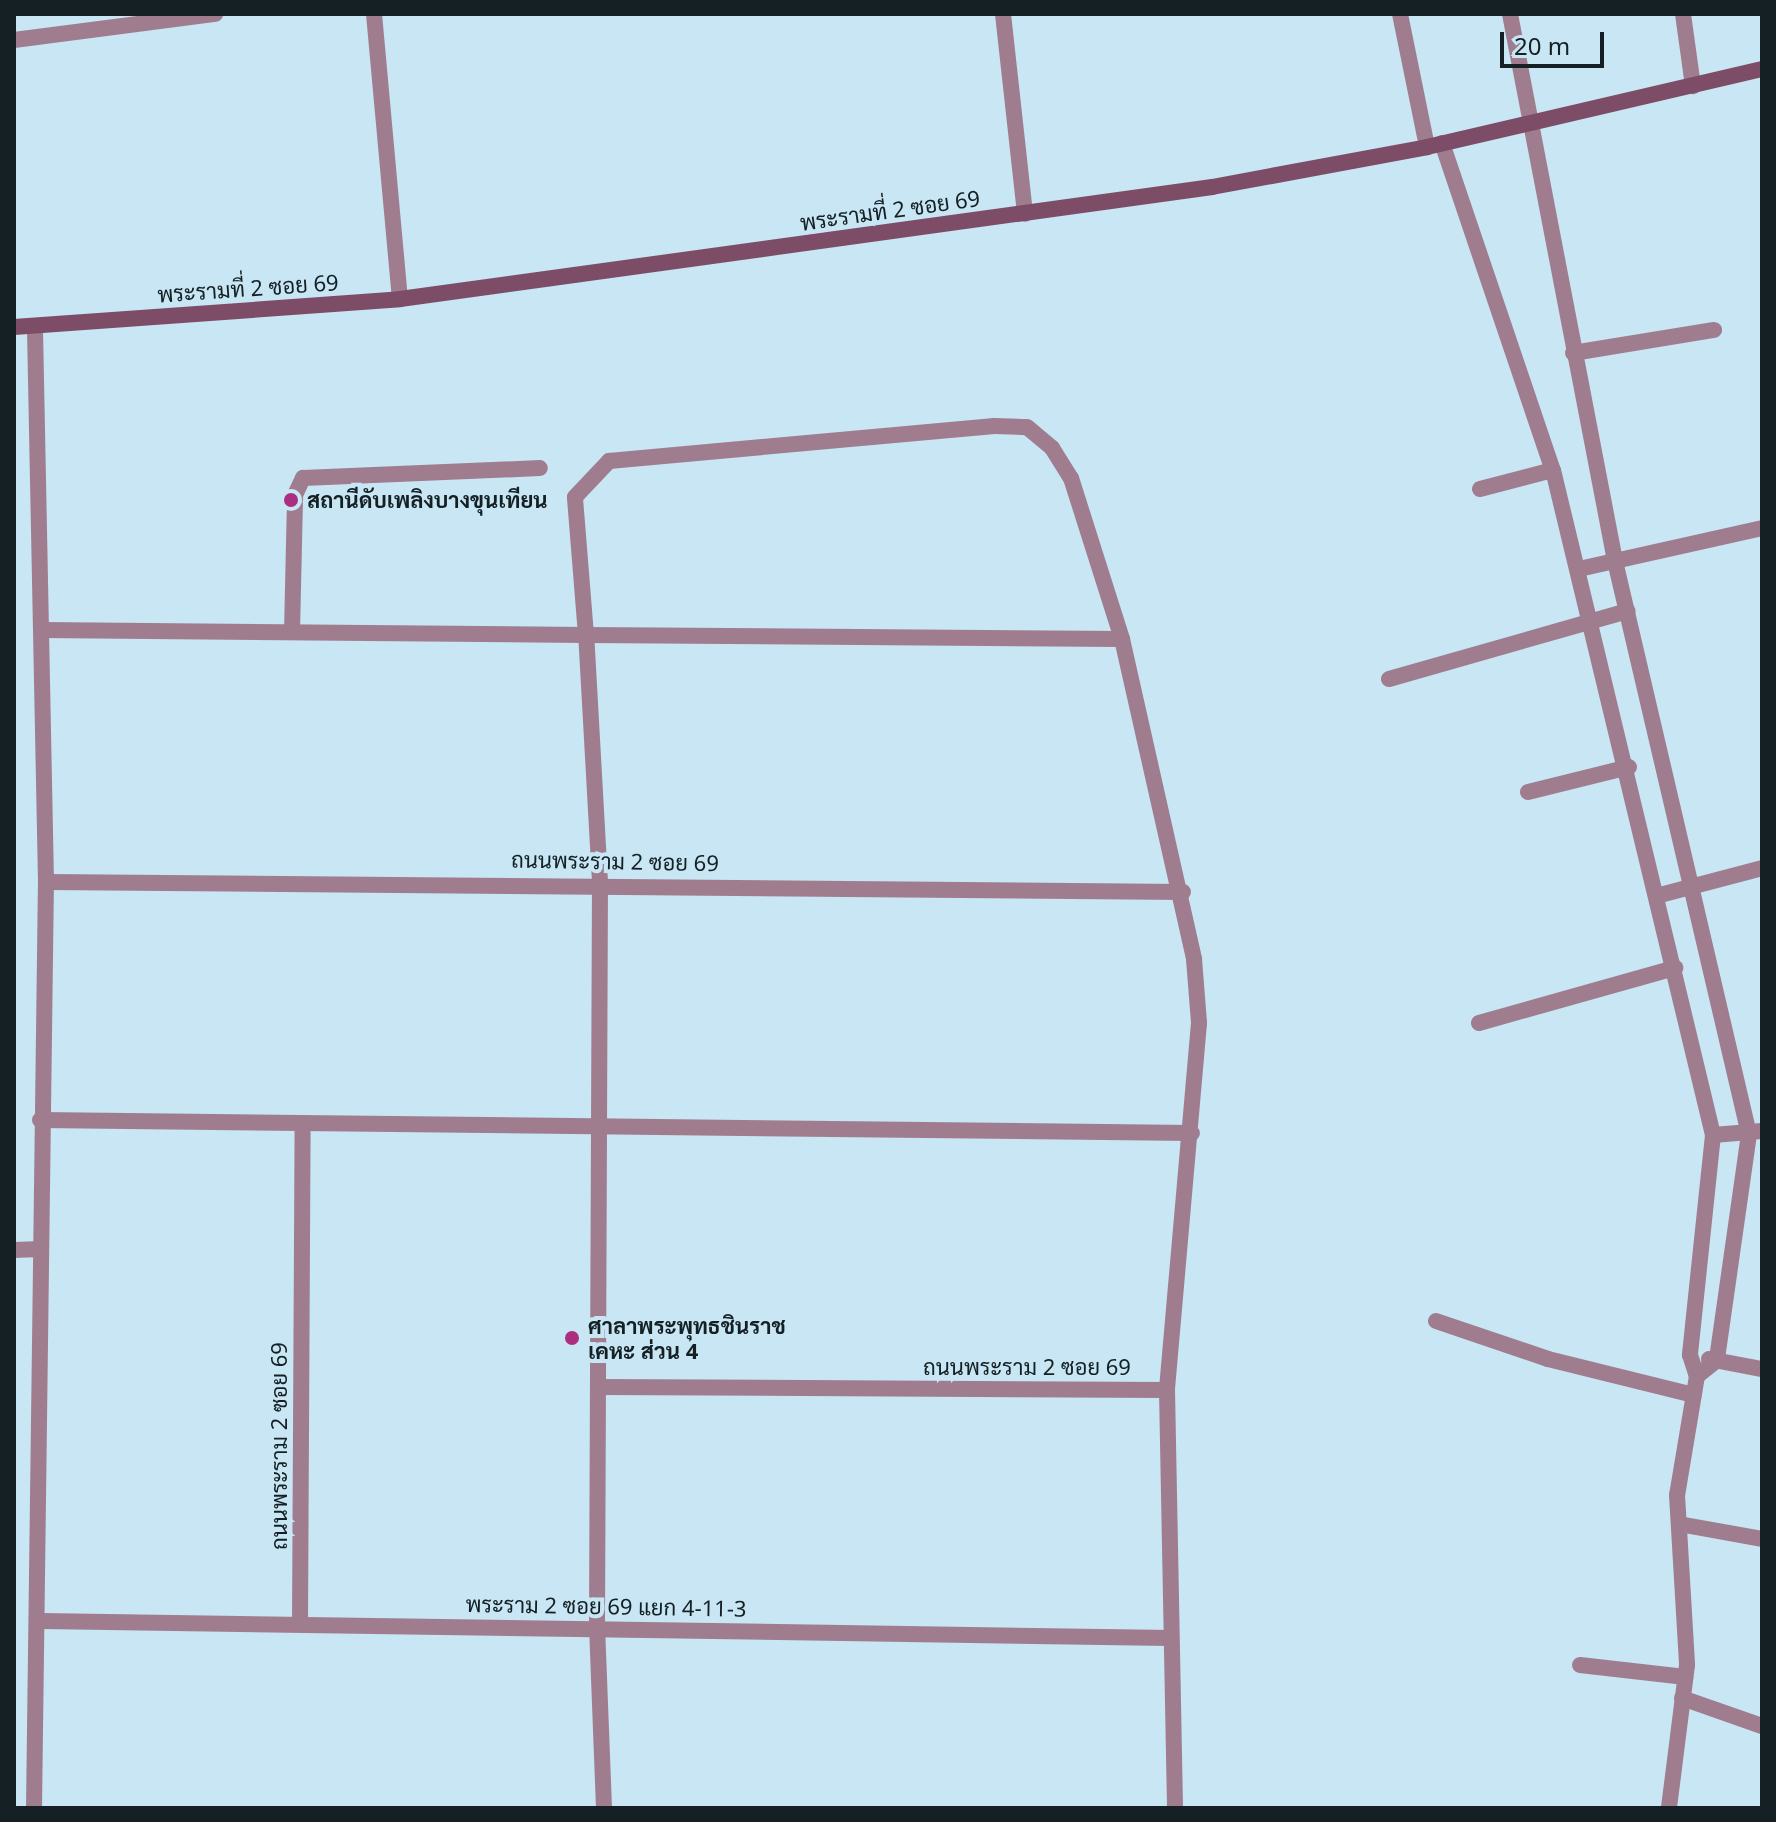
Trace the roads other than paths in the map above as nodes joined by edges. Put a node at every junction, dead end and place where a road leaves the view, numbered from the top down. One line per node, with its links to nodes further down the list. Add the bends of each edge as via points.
1 (215, 14): 7 (street)
2 (374, 14): 13 (street)
3 (1003, 14): 12 (street)
4 (1400, 14): 11 (street)
5 (1510, 14): 10 (street)
6 (1683, 14): 9 (street)
7 (14, 40)
8 (1762, 69): 9 (street, พระรามที่ 2 ซอย 69)
9 (1693, 86): 10 (street, พระรามที่ 2 ซอย 69)
10 (1530, 124): 11 (street, พระรามที่ 2 ซอย 69); 17 (street)
11 (1435, 145): 12 (street, พระรามที่ 2 ซอย 69); 19 (street)
12 (1025, 214): 13 (street, พระรามที่ 2 ซอย 69)
13 (400, 299): 15 (street, พระรามที่ 2 ซอย 69)
14 (14, 327): 15 (street, พระรามที่ 2 ซอย 69)
15 (35, 327): 26 (street)
16 (1714, 330): 17 (street)
17 (1573, 353): 22 (street)
18 (540, 468): 27 (street, via 303,478 295,495)
19 (1553, 470): 20 (street); 23 (street)
20 (1480, 489)
21 (1762, 528): 22 (street)
22 (1615, 561): 23 (street); 24 (street)
23 (1579, 569): 25 (street)
24 (1627, 611): 25 (street); 36 (street)
25 (1592, 616): 30 (street); 31 (street)
26 (41, 630): 27 (street); 34 (street)
27 (292, 632): 28 (street)
28 (586, 635): 29 (street); 29 (street, via 575,497 609,461 994,426 1027,427 1071,478); 35 (street)
29 (1122, 639): 37 (street)
30 (1389, 679)
31 (1629, 767): 32 (street); 38 (street)
32 (1528, 792)
33 (1762, 868): 36 (street)
34 (46, 882): 35 (street, ถนนพระราม 2 ซอย 69); 41 (street)
35 (600, 882): 37 (street, ถนนพระราม 2 ซอย 69); 43 (street)
36 (1694, 887): 38 (street); 45 (street)
37 (1183, 892): 44 (street, via 1199,1023)
38 (1660, 895): 39 (street)
39 (1675, 968): 40 (street); 46 (street)
40 (1479, 1023)
41 (40, 1120): 42 (street); 47 (street)
42 (303, 1126): 43 (street); 60 (street, ถนนพระราม 2 ซอย 69)
43 (596, 1128): 44 (street); 54 (street)
44 (1192, 1133): 55 (street)
45 (1755, 1133): 46 (street); 51 (street)
46 (1713, 1135): 50 (street)
47 (41, 1249): 48 (street); 59 (street)
48 (14, 1250)
49 (1436, 1321): 56 (street, via 1593,1372)
50 (1690, 1355): 51 (street); 53 (street)
51 (1717, 1360): 52 (street); 53 (street)
52 (1762, 1369)
53 (1697, 1376): 56 (street)
54 (599, 1387): 55 (street, ถนนพระราม 2 ซอย 69); 61 (street)
55 (1167, 1390): 62 (street)
56 (1694, 1395): 57 (street)
57 (1679, 1524): 58 (street); 64 (street)
58 (1762, 1539)
59 (41, 1621): 60 (street, พระราม 2 ซอย 69 แยก 4-11-3); 67 (street)
60 (300, 1622): 61 (street, พระราม 2 ซอย 69 แยก 4-11-3)
61 (597, 1628): 62 (street, พระราม 2 ซอย 69 แยก 4-11-3); 68 (street)
62 (1171, 1638): 69 (street)
63 (1580, 1665): 64 (street)
64 (1685, 1677): 65 (street)
65 (1682, 1698): 66 (street); 70 (street)
66 (1762, 1726)
67 (34, 1808)
68 (604, 1808)
69 (1175, 1808)
70 (1669, 1808)

